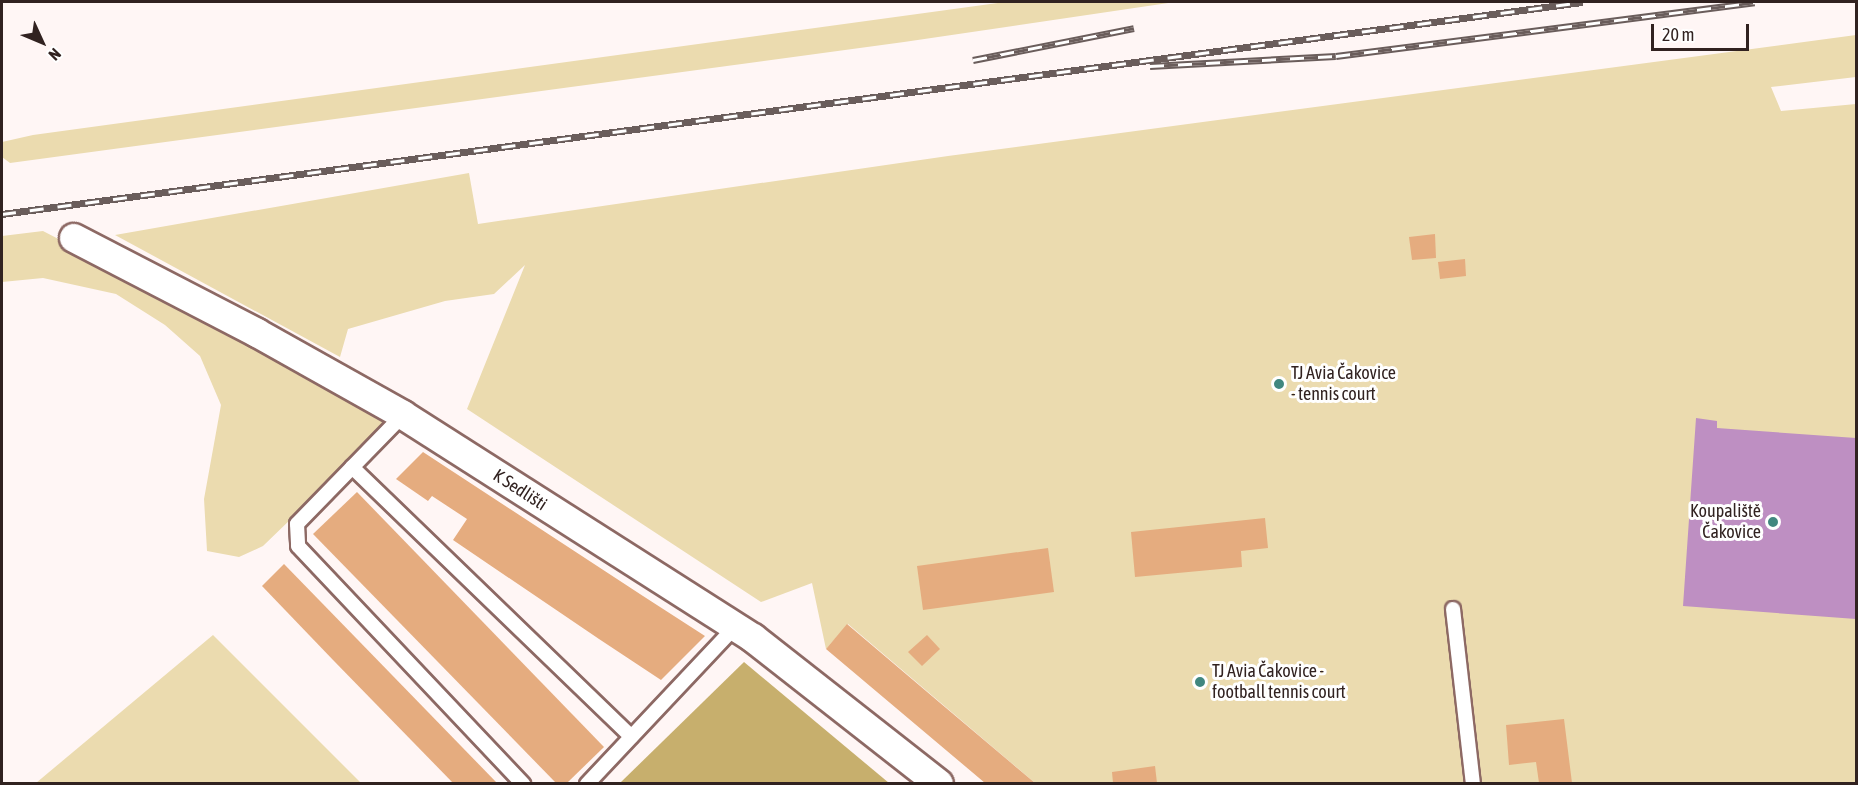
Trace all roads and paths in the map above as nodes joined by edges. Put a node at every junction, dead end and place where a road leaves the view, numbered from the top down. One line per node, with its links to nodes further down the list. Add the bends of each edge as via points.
1 (74, 238): 2 (street, K Sedlišti)
2 (403, 415): 3 (lane); 5 (street, K Sedlišti)
3 (352, 467): 6 (lane); 7 (lane, via 297,524 298,546)
4 (1453, 609): 10 (lane)
5 (735, 627): 6 (lane); 9 (street, K Sedlišti)
6 (631, 736): 8 (lane)
7 (523, 783)
8 (587, 783)
9 (939, 783)
10 (1473, 783)

